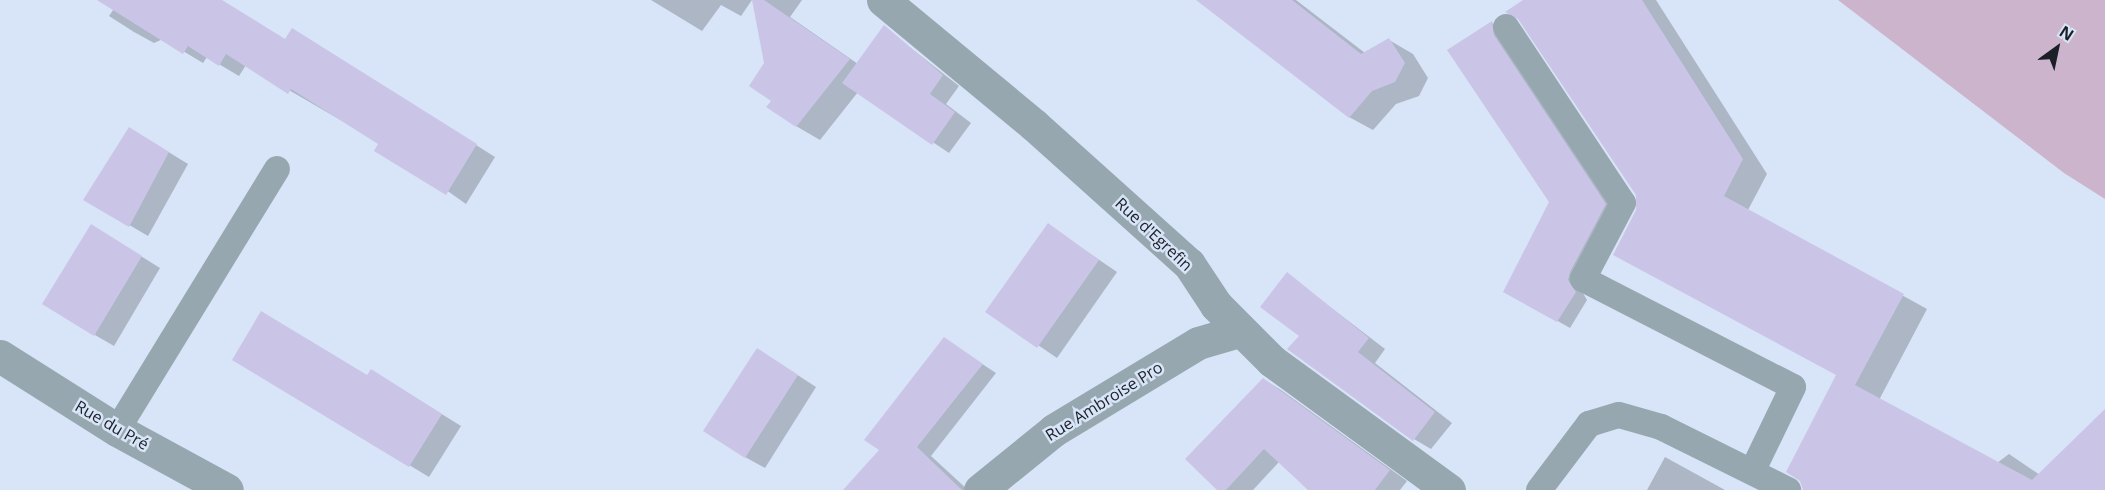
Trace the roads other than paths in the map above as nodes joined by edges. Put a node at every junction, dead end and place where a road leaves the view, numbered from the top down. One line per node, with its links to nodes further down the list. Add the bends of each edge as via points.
1 (884, 0): 4 (street, Rue d'Egrefin, via 1034,125 1189,264 1216,306)
2 (1506, 27): 7 (lane, via 1623,203 1583,279 1793,387)
3 (277, 170): 6 (lane)
4 (1239, 331): 9 (street, Rue Ambroise Pro, via 1198,343 1054,430); 10 (street, Rue d'Egrefin, via 1272,362)
5 (0, 356): 6 (street, Rue du Pré)
6 (117, 430): 8 (street, Rue du Pré)
7 (1752, 472): 11 (lane, via 1661,428 1619,415 1589,424); 12 (lane)
8 (220, 488)
9 (980, 490)
10 (1449, 490)
11 (1539, 490)
12 (1788, 490)

